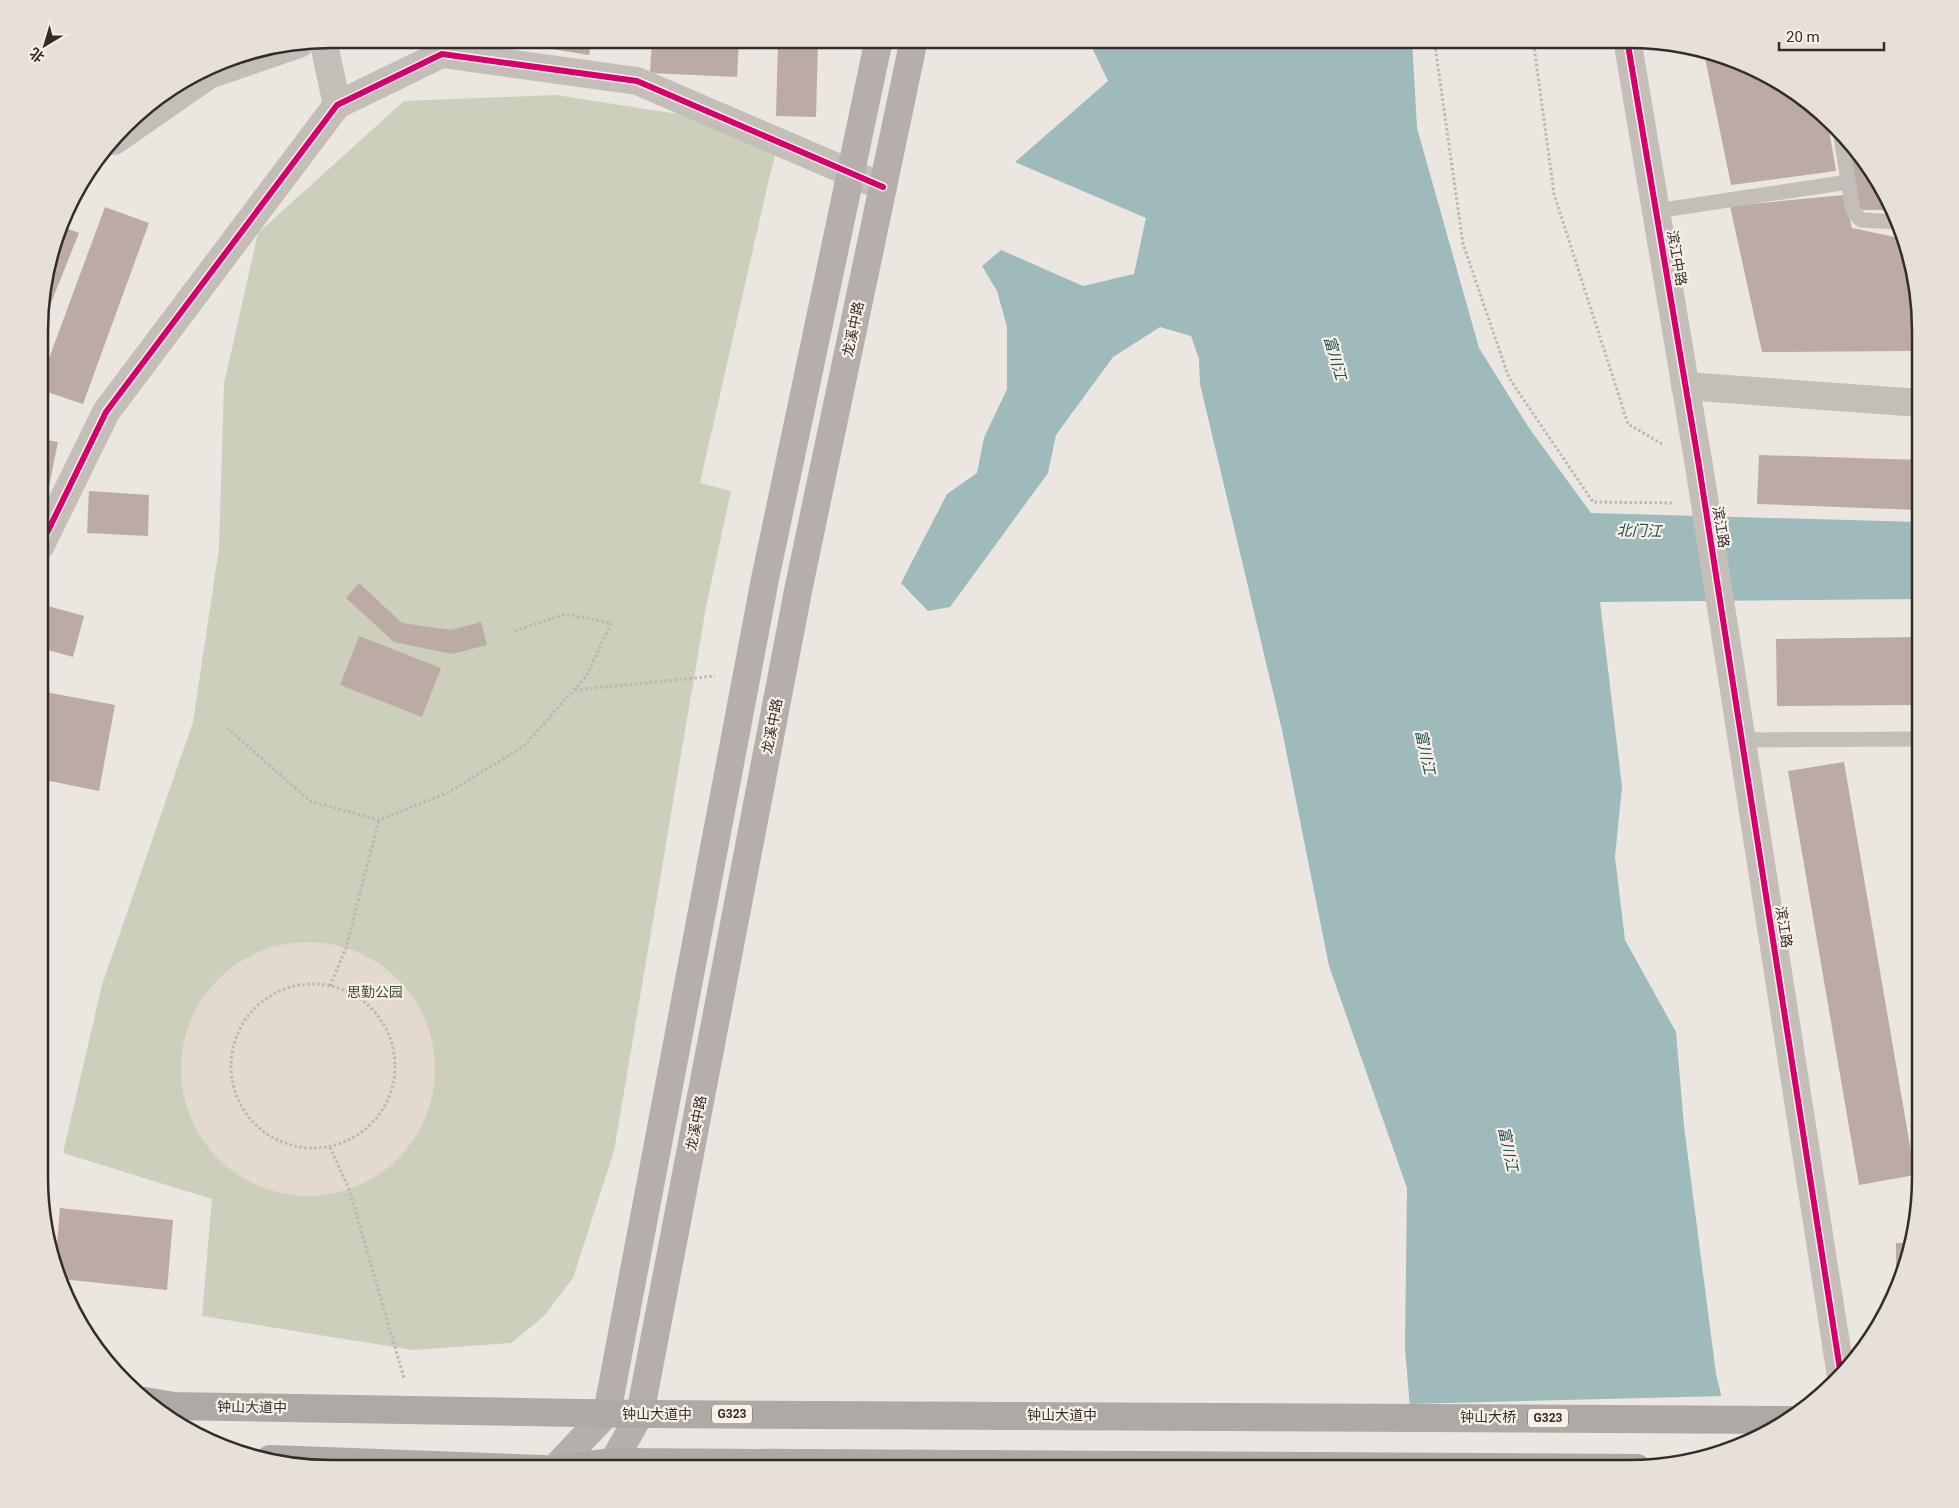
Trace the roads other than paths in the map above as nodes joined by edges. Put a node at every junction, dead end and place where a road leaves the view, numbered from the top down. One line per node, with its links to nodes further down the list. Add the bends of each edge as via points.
1 (325, 48): 8 (street)
2 (877, 48): 11 (main road)
3 (912, 48): 13 (main road, 龙溪中路)
4 (1629, 48): 14 (street, 滨江中路)
5 (269, 54): 7 (street)
6 (208, 75): 9 (street)
7 (210, 75)
8 (337, 105): 11 (street, via 442,54 637,81); 19 (street, via 106,412)
9 (131, 129)
10 (1842, 146): 12 (lane)
11 (852, 172): 13 (street); 24 (main road, via 747,673)
12 (1848, 182): 14 (lane); 15 (lane, via 1853,211 1861,220)
13 (883, 187): 25 (main road, 龙溪中路, via 798,586)
14 (1656, 211): 16 (street, 滨江中路)
15 (1890, 222)
16 (1685, 386): 17 (street); 18 (street, 滨江中路)
17 (1911, 402)
18 (1702, 483): 21 (street, 滨江路)
19 (48, 531)
20 (1911, 739): 21 (lane)
21 (1742, 740): 22 (street, 滨江路)
22 (1839, 1366)
23 (160, 1404): 24 (highway, 钟山大道中 / G323)
24 (606, 1414): 25 (highway, 钟山大道中 / G323); 28 (main road)
25 (640, 1414): 26 (highway, 钟山大道中 / G323); 29 (main road, 龙溪中路)
26 (1319, 1416): 27 (highway, 钟山大桥 / G323)
27 (1775, 1420)
28 (563, 1460)
29 (614, 1460)

